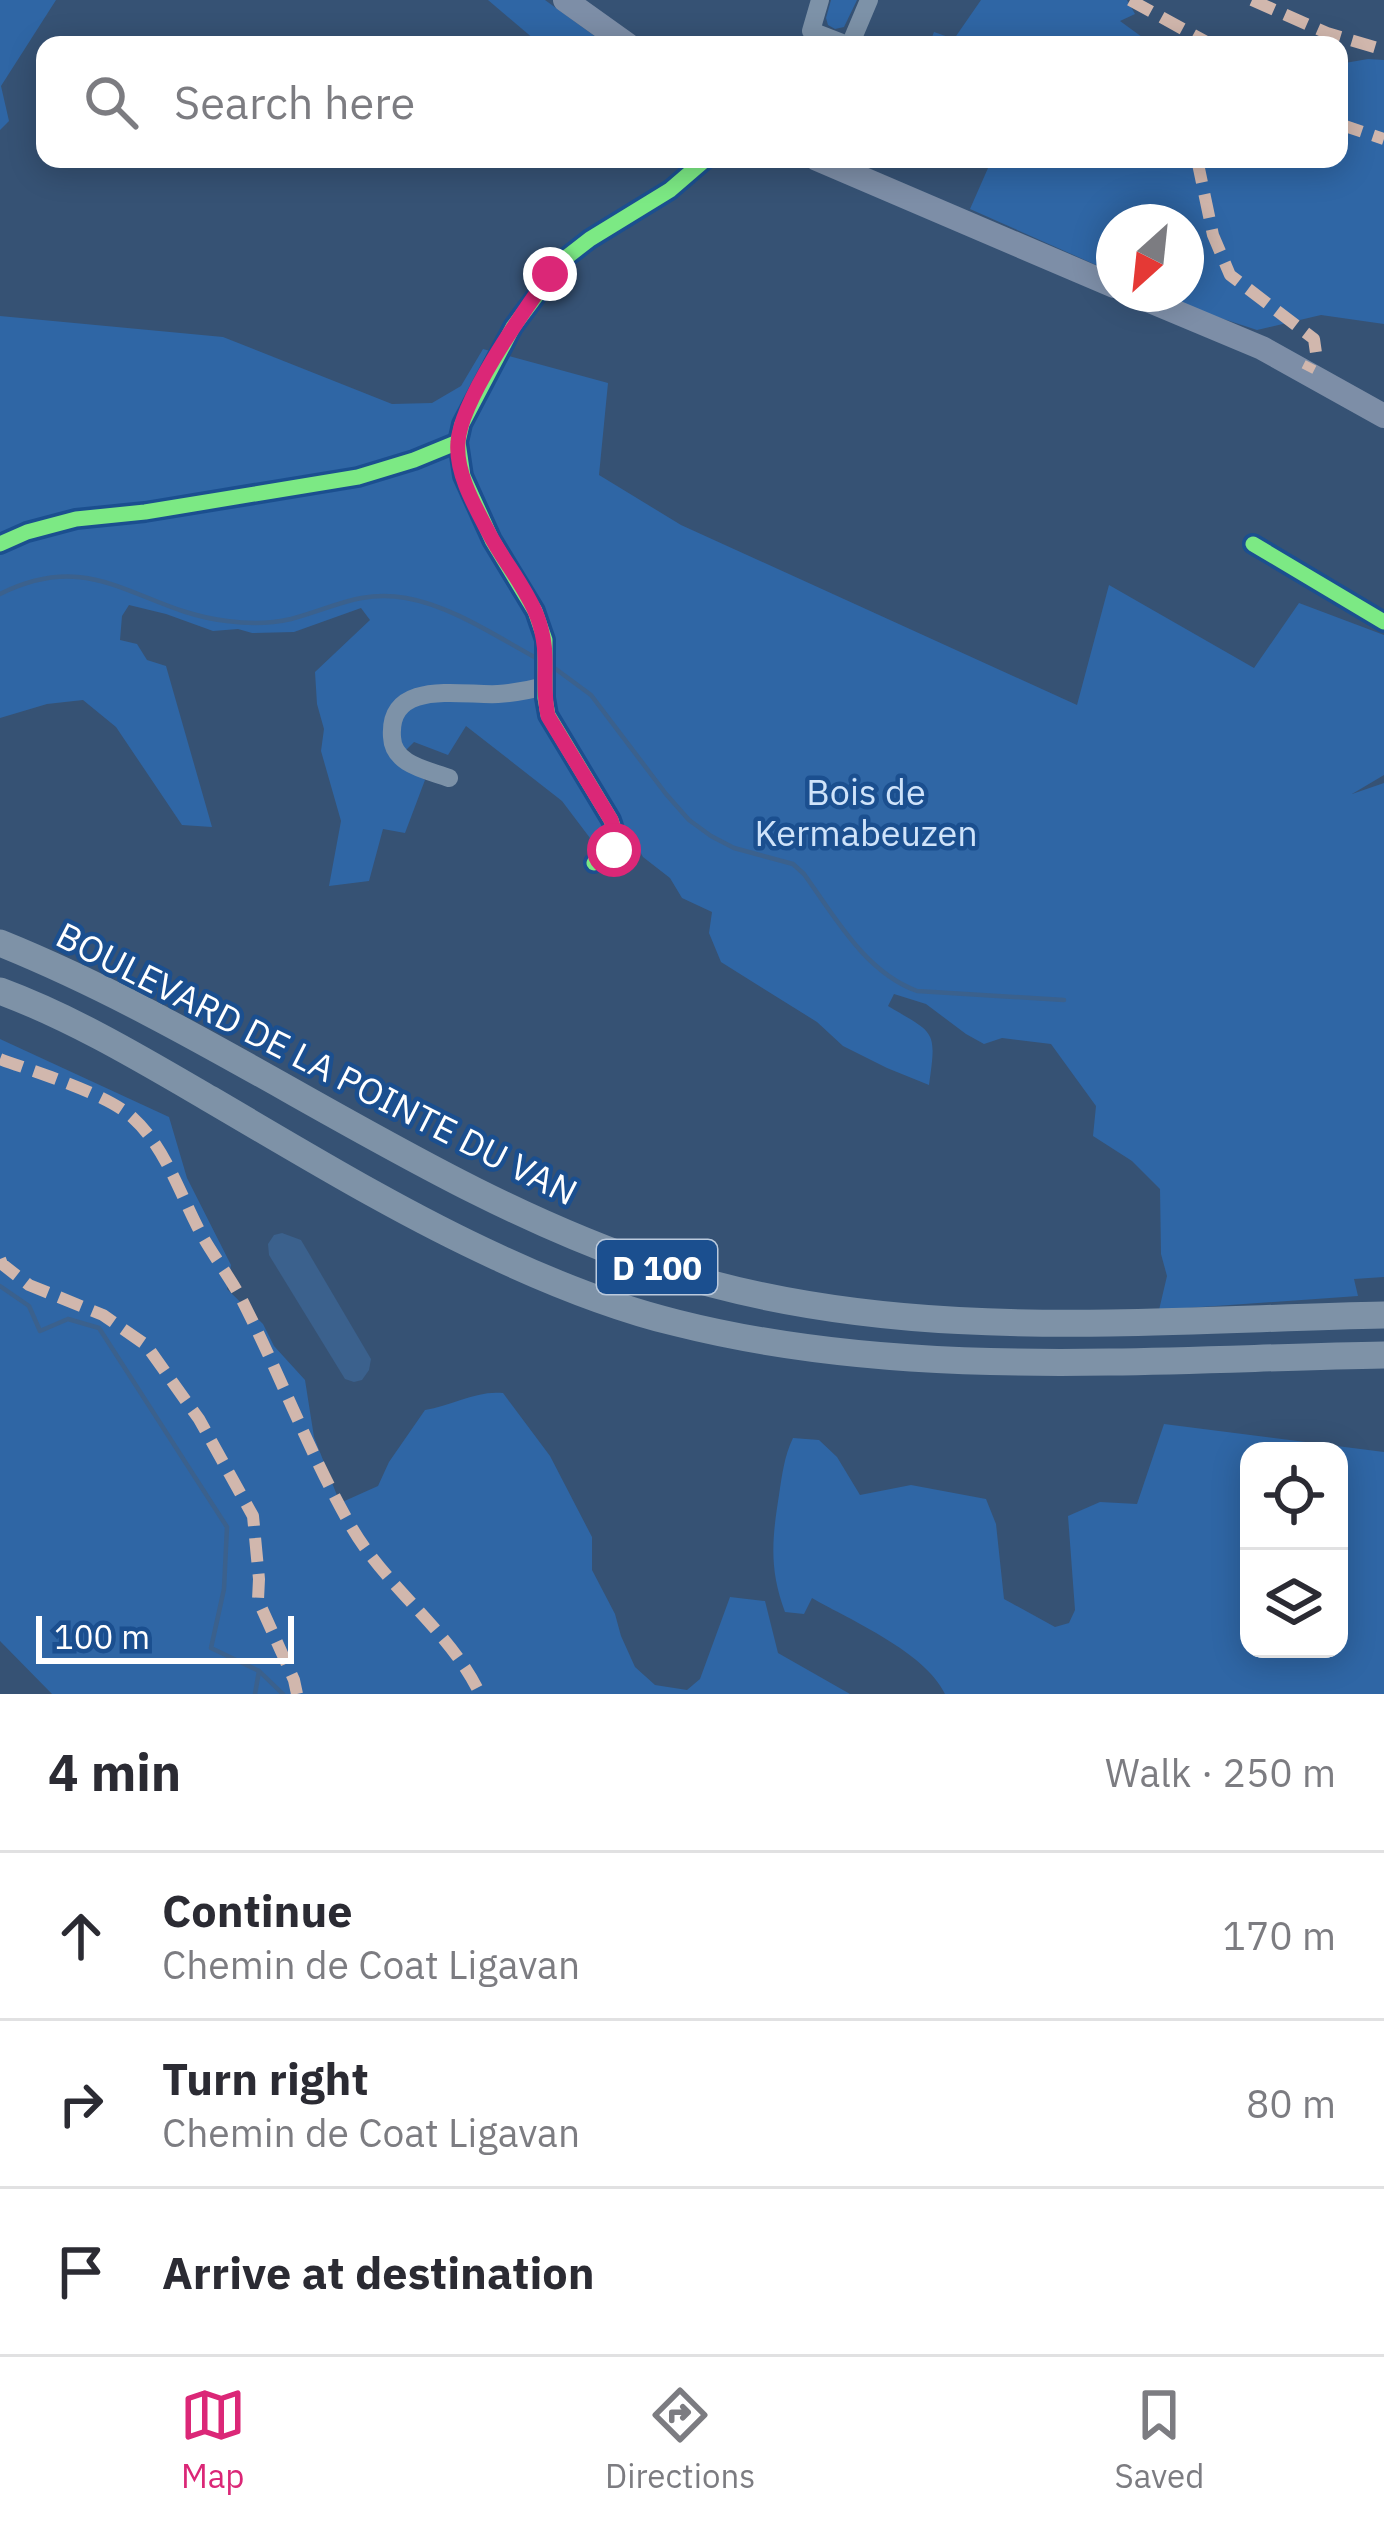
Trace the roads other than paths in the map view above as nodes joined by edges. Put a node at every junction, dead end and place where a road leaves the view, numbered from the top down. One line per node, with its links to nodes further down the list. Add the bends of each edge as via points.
1 (565, 0): 4 (main road)
2 (820, 0): 5 (street, via 811,31)
3 (869, 0): 6 (street)
4 (615, 36)
5 (825, 36)
6 (853, 36)
7 (696, 168): 12 (street, via 550,274 491,364)
8 (838, 168): 9 (main road)
9 (1096, 278)
10 (1176, 312): 11 (main road, via 1262,348)
11 (1384, 416)
12 (458, 442): 13 (street, via 358,477 76,519); 16 (street, via 492,540 535,610)
13 (0, 544)
14 (1253, 544): 15 (street)
15 (1384, 622)
16 (546, 671): 17 (street, via 496,694 417,695 397,712 396,752); 18 (street, via 553,726 617,839)
17 (449, 778)
18 (594, 863)
19 (0, 944): 21 (highway, BOULEVARD DE LA POINTE DU VAN / D 100, via 510,1206 731,1289 907,1319 986,1323)
20 (0, 991): 22 (highway, D 100, via 145,1061 495,1256 675,1323 918,1359)
21 (1384, 1315)
22 (1384, 1355)

